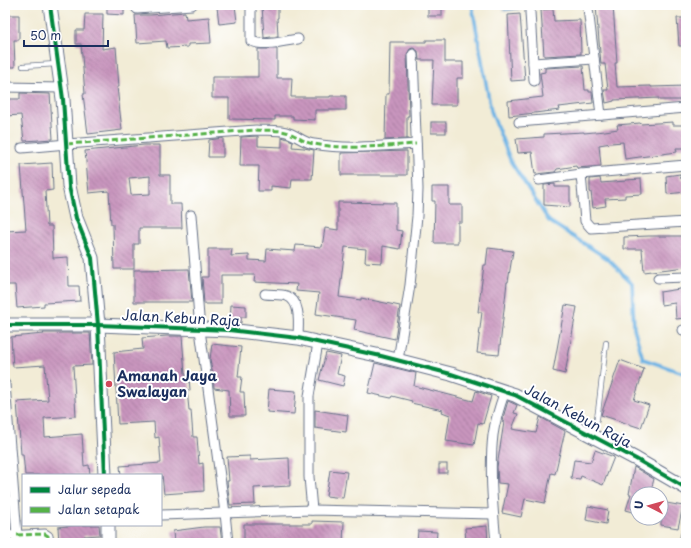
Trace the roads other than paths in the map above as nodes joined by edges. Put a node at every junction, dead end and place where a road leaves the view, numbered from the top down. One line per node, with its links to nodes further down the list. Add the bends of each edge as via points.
1 (50, 5): 11 (street)
2 (134, 5): 3 (street, via 137,9)
3 (192, 5)
4 (251, 5): 7 (street, via 251,41 264,44)
5 (588, 8): 9 (street)
6 (530, 12): 10 (street)
7 (298, 39)
8 (413, 54): 20 (street)
9 (594, 59): 10 (street); 17 (street)
10 (533, 63): 13 (street)
11 (59, 64): 12 (lane); 15 (street)
12 (23, 66)
13 (534, 81)
14 (5, 88): 15 (street)
15 (62, 88): 19 (street)
16 (686, 108): 17 (street)
17 (601, 115): 18 (street)
18 (519, 122)
19 (67, 144): 20 (street, via 256,130 287,132 312,144 336,147); 21 (street); 31 (street, via 69,186 76,218 92,258)
20 (416, 144): 36 (street, via 417,216 410,285)
21 (22, 148)
22 (686, 165): 23 (street)
23 (581, 174): 24 (street); 26 (street, via 585,221 591,228)
24 (539, 180)
25 (191, 215): 32 (street)
26 (686, 222)
27 (686, 276): 28 (street)
28 (658, 278)
29 (265, 294): 33 (street, via 282,295 293,301 298,317)
30 (5, 325): 31 (street, Jalan Kebun Raja)
31 (98, 325): 32 (street, Jalan Kebun Raja); 40 (street)
32 (200, 330): 33 (street, Jalan Kebun Raja, via 229,330); 43 (street)
33 (298, 338): 34 (street, Jalan Kebun Raja)
34 (318, 342): 36 (street, Jalan Kebun Raja); 42 (street, via 309,396 309,477)
35 (606, 343): 39 (lane)
36 (398, 360): 38 (street, Jalan Kebun Raja)
37 (5, 384): 48 (street)
38 (504, 391): 39 (street, Jalan Kebun Raja); 44 (street, via 493,435)
39 (594, 436): 41 (street, Jalan Kebun Raja)
40 (106, 474)
41 (686, 488)
42 (312, 510): 43 (street); 44 (street)
43 (225, 513): 45 (street); 52 (street)
44 (493, 514): 53 (street)
45 (162, 515)
46 (108, 526): 51 (street)
47 (686, 533): 54 (street)
48 (17, 535): 49 (street); 50 (street, via 45,534)
49 (5, 536)
50 (49, 543)
51 (108, 543)
52 (228, 543)
53 (496, 543)
54 (684, 543)

